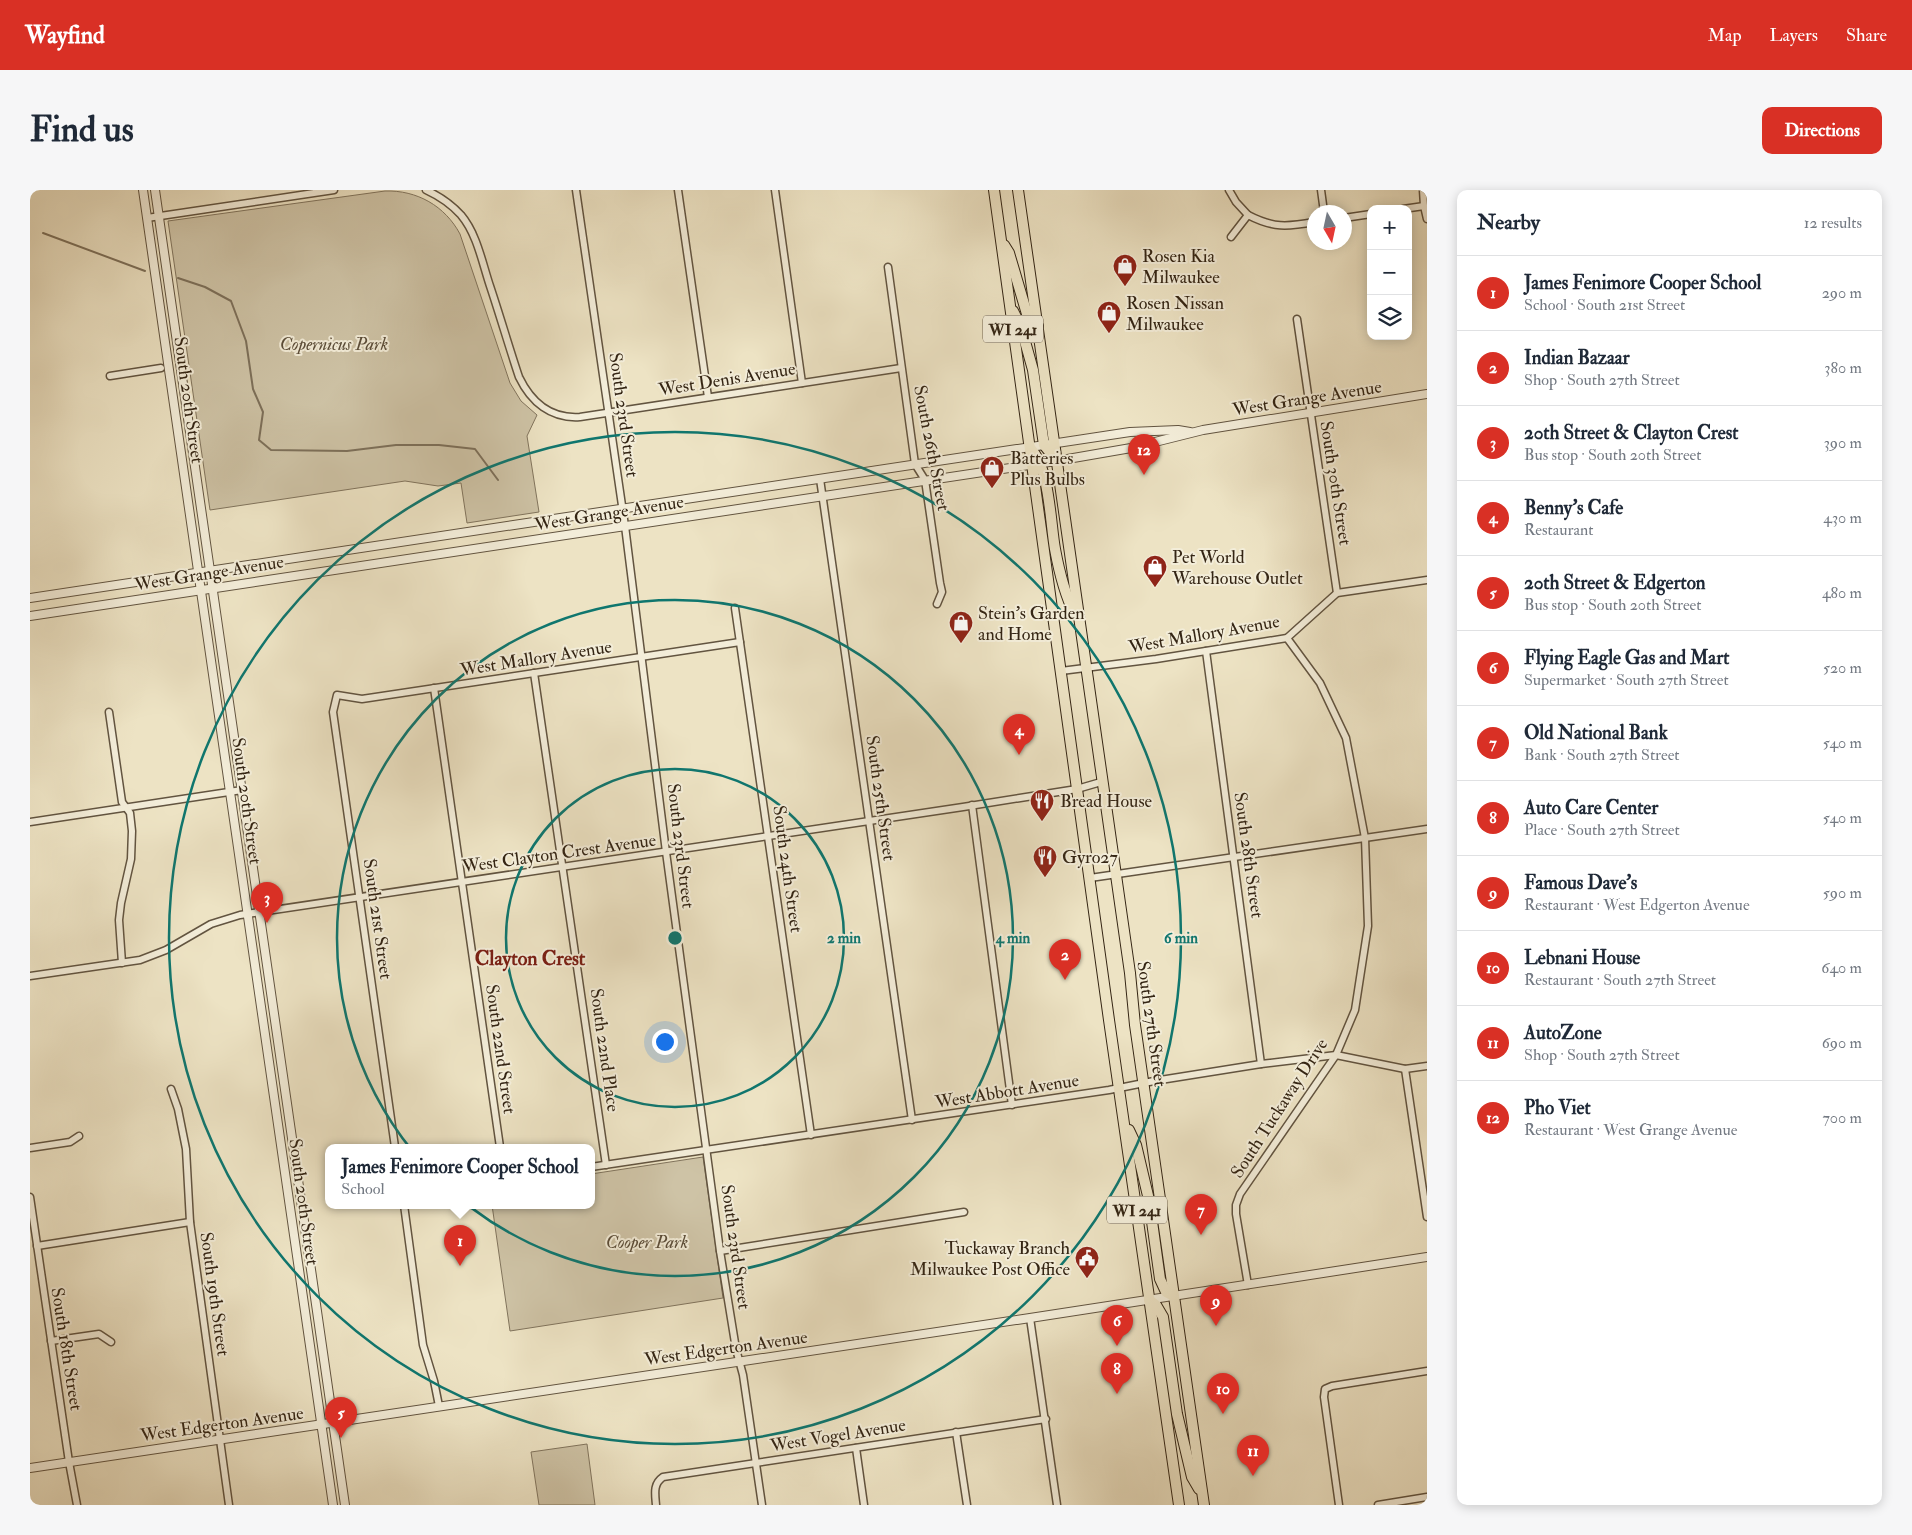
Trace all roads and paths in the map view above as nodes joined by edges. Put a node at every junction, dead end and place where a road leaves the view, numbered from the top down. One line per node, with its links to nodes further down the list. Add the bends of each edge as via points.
1 (143, 190): 21 (street, South 20th Street)
2 (155, 190): 19 (street, South 20th Street)
3 (334, 190): 13 (street)
4 (426, 190): 36 (street, West Denis Avenue, via 449,204 468,224 527,393 558,416)
5 (576, 190): 36 (street, South 23rd Street)
6 (678, 190): 35 (street)
7 (775, 190): 33 (street)
8 (994, 190): 25 (main road, WI 241)
9 (1229, 190): 17 (street)
10 (1321, 190): 14 (street)
11 (1423, 190): 15 (street)
12 (1018, 191): 29 (main road, WI 241)
13 (311, 192): 19 (street)
14 (1323, 205)
15 (1424, 206): 16 (street); 22 (street)
16 (1412, 208)
17 (1248, 215): 23 (street, via 1277,226); 24 (street)
18 (1367, 215): 20 (street)
19 (159, 216): 21 (street); 60 (street, South 20th Street)
20 (1352, 217)
21 (147, 218): 61 (street, South 20th Street)
22 (1427, 219)
23 (1307, 223)
24 (1231, 237)
25 (1000, 238): 27 (main road, WI 241); 29 (main road, via 1009,253 1027,314)
26 (888, 267): 31 (street, South 26th Street)
27 (1009, 303): 40 (main road, via 1022,327); 41 (main road, WI 241)
28 (1297, 319): 37 (street, South 30th Street)
29 (1038, 326): 40 (main road, WI 241)
30 (161, 368): 32 (street)
31 (901, 368): 33 (street, West Denis Avenue); 45 (street, South 26th Street)
32 (110, 376)
33 (802, 382): 35 (street, West Denis Avenue)
34 (1427, 394): 37 (street, West Grange Avenue)
35 (708, 397): 36 (street, West Denis Avenue)
36 (609, 412): 52 (street, South 23rd Street)
37 (1310, 412): 39 (street, West Grange Avenue); 67 (street, South 30th Street)
38 (1130, 432): 39 (street, West Grange Avenue); 40 (street, West Grange Avenue); 42 (street)
39 (1191, 432): 42 (street, West Grange Avenue)
40 (1049, 445): 41 (street, West Grange Avenue); 44 (main road)
41 (1030, 448): 43 (street, West Grange Avenue); 46 (main road, WI 241)
42 (1131, 448): 44 (street, West Grange Avenue)
43 (983, 454): 45 (street, West Grange Avenue); 47 (street)
44 (1056, 460): 46 (street, West Grange Avenue); 73 (main road, South 27th Street / WI 241)
45 (916, 464): 48 (street, West Grange Avenue); 49 (street, South 26th Street)
46 (1036, 464): 47 (street, West Grange Avenue); 73 (main road, via 1044,472 1055,550 1067,599); 79 (main road, WI 241)
47 (985, 472): 49 (street, West Grange Avenue)
48 (820, 479): 50 (street, South 25th Street); 51 (street, West Grange Avenue)
49 (925, 480): 50 (street, West Grange Avenue); 70 (street, South 26th Street, via 942,592)
50 (823, 496): 54 (street, West Grange Avenue); 90 (street, South 25th Street)
51 (670, 502): 52 (street, West Grange Avenue); 54 (street)
52 (622, 510): 53 (street, West Grange Avenue); 55 (street, South 23rd Street)
53 (579, 516): 56 (street); 57 (street, West Grange Avenue)
54 (672, 518): 55 (street, West Grange Avenue)
55 (625, 526): 56 (street, West Grange Avenue); 77 (street, South 23rd Street)
56 (581, 532): 58 (street, West Grange Avenue)
57 (414, 541): 58 (street); 59 (street, West Grange Avenue)
58 (416, 557): 64 (street, West Grange Avenue)
59 (254, 564): 60 (street, West Grange Avenue); 64 (street)
60 (210, 571): 61 (street, West Grange Avenue); 65 (street, South 20th Street)
61 (199, 573): 62 (street, West Grange Avenue); 66 (street, South 20th Street)
62 (150, 580): 68 (street); 69 (street, West Grange Avenue)
63 (1427, 580): 67 (street)
64 (256, 581): 65 (street, West Grange Avenue)
65 (213, 588): 66 (street, West Grange Avenue); 86 (street, South 20th Street)
66 (201, 590): 68 (street, West Grange Avenue); 87 (street, South 20th Street)
67 (1337, 593): 74 (street, West Mallory Avenue)
68 (152, 597): 72 (street, West Grange Avenue)
69 (30, 598)
70 (937, 604)
71 (735, 608): 75 (street, South 24th Street)
72 (30, 616)
73 (1079, 622): 78 (main road, South 27th Street / WI 241)
74 (1287, 638): 76 (street, West Mallory Avenue); 94 (street, South Tuckaway Drive, via 1320,683 1346,738)
75 (740, 642): 77 (street, West Mallory Avenue); 93 (street, South 24th Street)
76 (1206, 651): 78 (street, West Mallory Avenue); 96 (street, South 28th Street)
77 (642, 657): 80 (street, West Mallory Avenue); 95 (street, South 23rd Street)
78 (1086, 668): 79 (street, West Mallory Avenue); 84 (main road, South 27th Street / WI 241)
79 (1061, 671): 85 (main road, WI 241)
80 (534, 673): 81 (street, West Mallory Avenue); 97 (street, South 22nd Place)
81 (434, 688): 82 (street, West Mallory Avenue, via 362,699); 100 (street, South 22nd Street)
82 (337, 695): 101 (street, South 21st Street, via 333,712)
83 (109, 712): 89 (street, via 122,802)
84 (1101, 782): 85 (street, West Clayton Crest Avenue); 98 (main road, South 27th Street / WI 241)
85 (1077, 788): 88 (street, West Clayton Crest Avenue); 99 (main road, WI 241)
86 (242, 790): 87 (street); 102 (street, South 20th Street)
87 (230, 792): 89 (street); 103 (street, South 20th Street)
88 (972, 805): 90 (street, West Clayton Crest Avenue); 113 (street)
89 (126, 807): 91 (street); 104 (street, via 130,813 132,845 118,920)
90 (869, 820): 93 (street, West Clayton Crest Avenue); 114 (street, South 25th Street)
91 (30, 822)
92 (1427, 829): 94 (street)
93 (768, 836): 95 (street, West Clayton Crest Avenue); 116 (street, South 24th Street)
94 (1365, 838): 96 (street); 106 (street, South Tuckaway Drive, via 1368,926 1355,1010)
95 (666, 852): 97 (street, West Clayton Crest Avenue); 121 (street, South 23rd Street)
96 (1234, 858): 98 (street); 107 (street, South 28th Street)
97 (564, 867): 100 (street, West Clayton Crest Avenue); 122 (street, South 22nd Place)
98 (1115, 875): 99 (street); 110 (main road, South 27th Street / WI 241)
99 (1090, 878): 111 (main road, WI 241)
100 (462, 882): 101 (street, West Clayton Crest Avenue); 119 (street, South 22nd Street)
101 (359, 898): 102 (street, West Clayton Crest Avenue); 118 (street, South 21st Street)
102 (260, 913): 103 (street, West Clayton Crest Avenue); 142 (street, South 20th Street)
103 (248, 914): 104 (street, West Clayton Crest Avenue, via 211,924 153,956); 143 (street, South 20th Street)
104 (122, 963): 105 (street, West Clayton Crest Avenue)
105 (30, 976)
106 (1336, 1055): 107 (street, West Abbott Avenue); 109 (street, West Abbott Avenue); 132 (street, South Tuckaway Drive, via 1238,1200 1236,1214)
107 (1261, 1064): 110 (street, West Abbott Avenue)
108 (1427, 1066): 109 (street, West Abbott Avenue)
109 (1405, 1069): 127 (street)
110 (1144, 1083): 111 (street, West Abbott Avenue); 133 (main road, South 27th Street / WI 241)
111 (1120, 1088): 113 (street, West Abbott Avenue); 115 (main road, WI 241)
112 (170, 1089): 128 (street, South 19th Street, via 178,1109 186,1149)
113 (1012, 1104): 114 (street, West Abbott Avenue)
114 (912, 1120): 116 (street, West Abbott Avenue)
115 (1124, 1120): 133 (main road, via 1136,1145 1149,1200 1160,1278 1166,1292); 134 (main road, WI 241)
116 (811, 1135): 121 (street, West Abbott Avenue)
117 (79, 1136): 120 (street, via 70,1142)
118 (395, 1144)
119 (500, 1144)
120 (30, 1148)
121 (707, 1150): 122 (street, West Abbott Avenue); 130 (street, South 23rd Street)
122 (606, 1165): 123 (street, West Abbott Avenue)
123 (595, 1166)
124 (30, 1197): 129 (street, South 18th Street)
125 (405, 1209): 140 (street, via 423,1345)
126 (964, 1212): 130 (street)
127 (1427, 1217)
128 (190, 1222): 129 (street); 145 (street, South 19th Street)
129 (37, 1246): 136 (street, South 18th Street)
130 (720, 1251): 138 (street, South 23rd Street)
131 (1427, 1257): 132 (street, West Edgerton Avenue)
132 (1248, 1285): 133 (street, West Edgerton Avenue)
133 (1174, 1296): 134 (street, West Edgerton Avenue); 151 (main road, South 27th Street / WI 241)
134 (1149, 1300): 135 (street, West Edgerton Avenue); 151 (main road, via 1163,1317 1177,1414 1192,1477); 161 (main road, WI 241)
135 (1030, 1318): 138 (street, West Edgerton Avenue); 141 (street)
136 (51, 1341): 137 (street, via 99,1334); 147 (street, South 18th Street)
137 (111, 1342)
138 (740, 1362): 140 (street, West Edgerton Avenue); 148 (street, South 23rd Street)
139 (1427, 1371): 162 (street, via 1332,1386 1325,1390)
140 (439, 1406): 142 (street, West Edgerton Avenue)
141 (1046, 1419): 144 (street, West Vogel Avenue); 160 (street)
142 (333, 1422): 143 (street, West Edgerton Avenue); 156 (street, South 20th Street)
143 (321, 1424): 145 (street, West Edgerton Avenue); 155 (street, South 20th Street)
144 (956, 1432): 146 (street, West Vogel Avenue); 159 (street)
145 (220, 1440): 147 (street, West Edgerton Avenue); 154 (street, South 19th Street)
146 (856, 1448): 148 (street, West Vogel Avenue); 158 (street)
147 (69, 1462): 149 (street, West Edgerton Avenue); 153 (street, South 18th Street)
148 (756, 1463): 152 (street, West Vogel Avenue, via 663,1477 654,1488); 157 (street, South 23rd Street)
149 (30, 1468)
150 (1427, 1497): 163 (street)
151 (1204, 1501)
152 (656, 1503)
153 (77, 1505)
154 (230, 1505)
155 (333, 1505)
156 (345, 1505)
157 (762, 1505)
158 (864, 1505)
159 (967, 1505)
160 (1057, 1505)
161 (1179, 1505)
162 (1339, 1505)
163 (1378, 1505)

